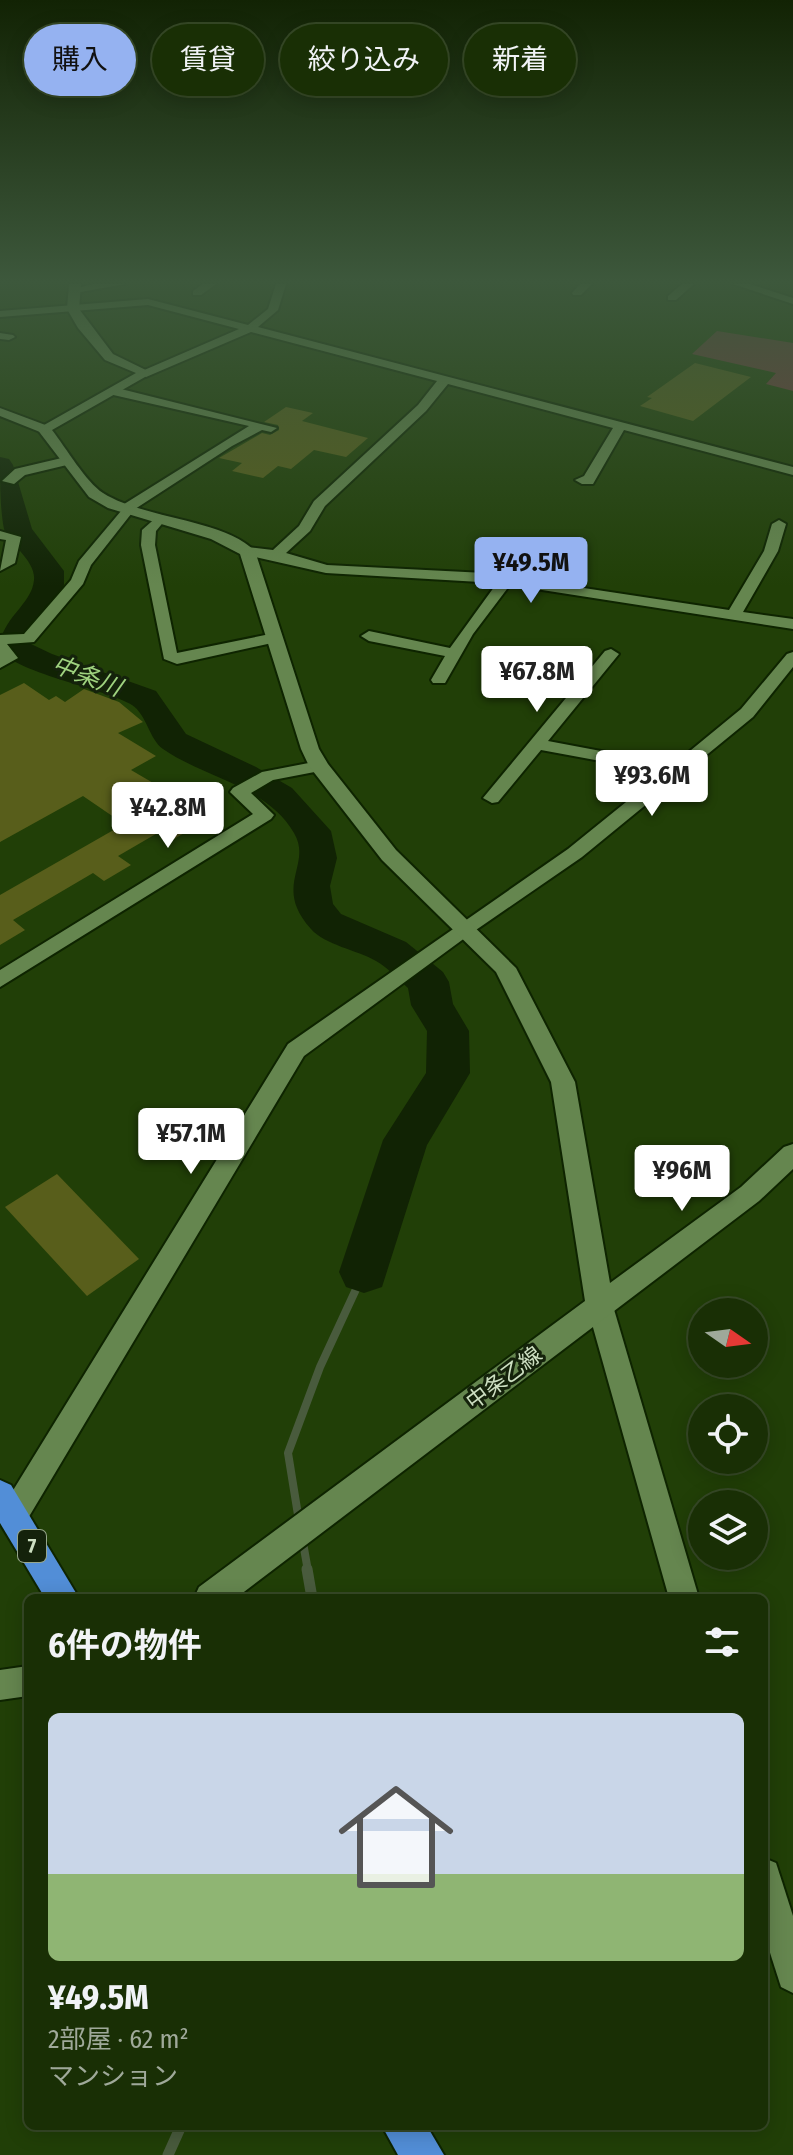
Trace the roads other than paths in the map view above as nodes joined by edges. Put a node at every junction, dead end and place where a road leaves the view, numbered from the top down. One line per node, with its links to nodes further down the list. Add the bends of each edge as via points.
1 (125, 385): 4 (street)
2 (441, 385): 17 (street, via 319,504 305,528)
3 (462, 385): 6 (street)
4 (113, 391): 7 (street); 12 (street, via 265,427 227,443)
5 (0, 412): 7 (street)
6 (620, 426): 9 (street); 10 (street, via 588,481)
7 (44, 429): 8 (street)
8 (66, 461): 11 (street, via 20,472); 12 (street, via 94,494)
9 (793, 471)
10 (582, 480)
11 (9, 481)
12 (127, 509): 13 (street); 24 (street, via 84,564 78,581 28,639)
13 (159, 519): 16 (street); 23 (street, via 149,530 148,545 170,656 177,659)
14 (779, 524): 20 (street, via 771,551)
15 (0, 535): 18 (street, via 14,537 8,563)
16 (247, 551): 17 (street); 23 (street)
17 (276, 555): 19 (street, via 326,569)
18 (0, 567)
19 (506, 581): 20 (street); 26 (street)
20 (734, 615): 21 (street)
21 (793, 624)
22 (369, 636): 26 (street)
23 (275, 638): 32 (street)
24 (0, 640)
25 (0, 646): 29 (street, via 10,658)
26 (456, 654): 30 (street)
27 (611, 654): 31 (street)
28 (793, 657): 33 (street, via 747,713)
29 (0, 663)
30 (439, 680)
31 (538, 744): 33 (street, via 638,763); 34 (street)
32 (319, 766): 35 (street, via 389,855); 36 (street, via 268,776 239,792 265,815)
33 (670, 776): 35 (street, via 575,853)
34 (492, 798)
35 (466, 927): 38 (street, via 505,968 563,1082); 39 (street, via 296,1050)
36 (0, 980)
37 (793, 1154): 38 (street, 中条乙線, via 750,1194)
38 (600, 1306): 41 (street, 中条乙線); 42 (street)
39 (7, 1505): 40 (highway, 7)
40 (61, 1594)
41 (215, 1594)
42 (683, 1594)
43 (24, 1682): 44 (street)
44 (0, 1685)
45 (768, 1889): 46 (street)
46 (793, 1975)
47 (405, 2130): 48 (highway)
48 (423, 2155)

